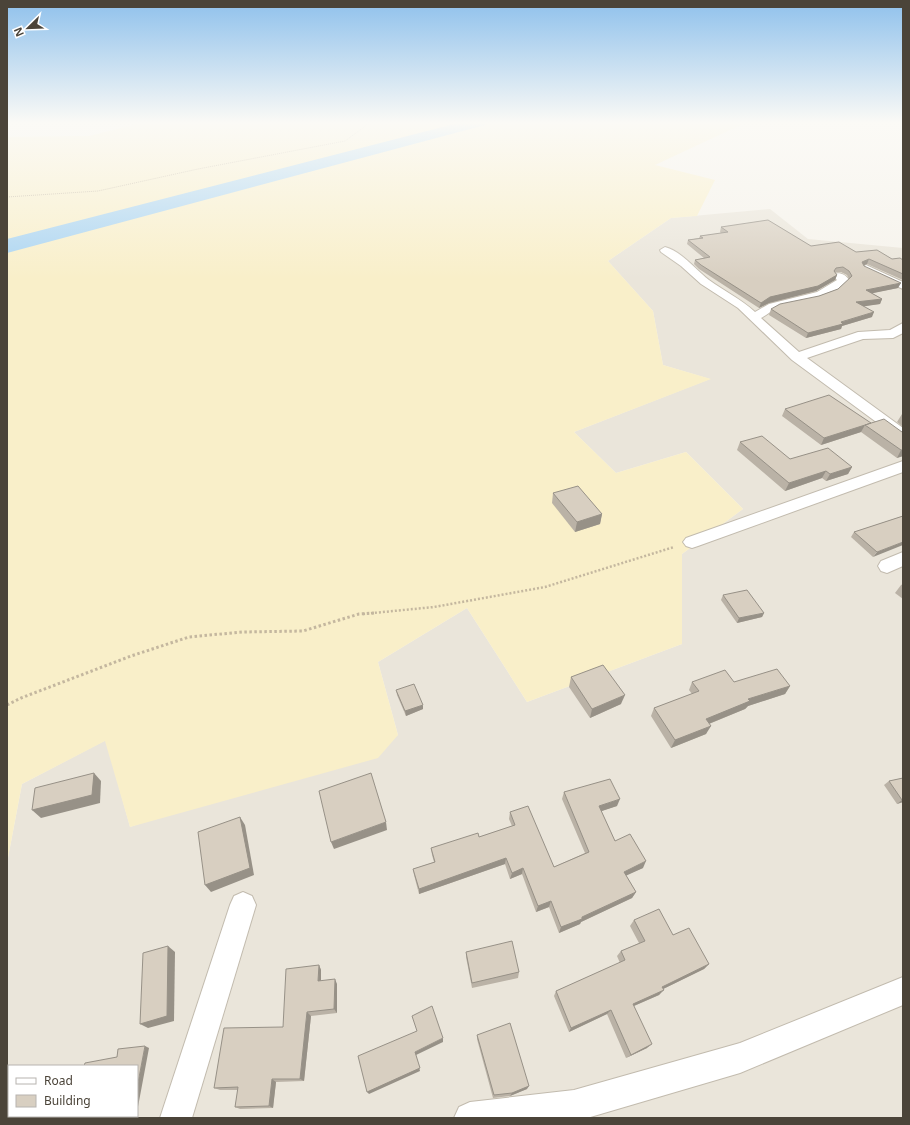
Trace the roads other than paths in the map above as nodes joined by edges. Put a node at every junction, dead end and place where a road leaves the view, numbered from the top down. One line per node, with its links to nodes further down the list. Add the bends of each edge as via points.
1 (665, 250): 5 (street)
2 (866, 268): 4 (street)
3 (838, 276): 5 (street, via 844,280 821,294 773,306)
4 (903, 286)
5 (754, 317): 7 (street)
6 (903, 327): 7 (street, via 893,334 862,335)
7 (797, 357): 8 (street)
8 (903, 436)
9 (903, 466): 10 (street)
10 (692, 542)
11 (243, 904): 13 (street)
12 (903, 991): 14 (street, via 740,1058 642,1087 574,1106)
13 (176, 1118)
14 (470, 1118)

